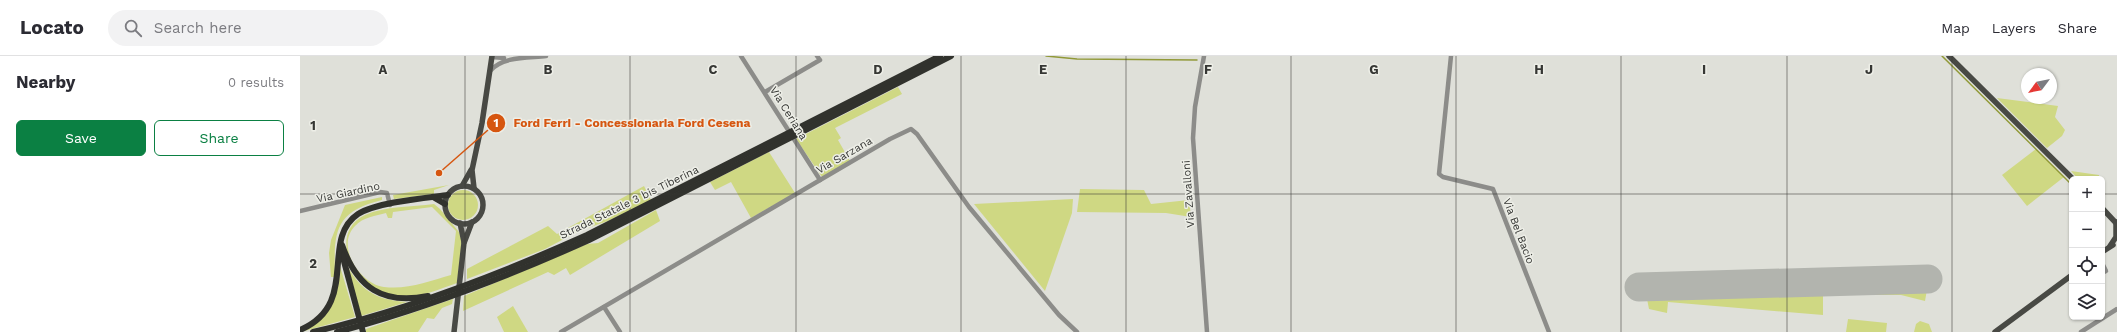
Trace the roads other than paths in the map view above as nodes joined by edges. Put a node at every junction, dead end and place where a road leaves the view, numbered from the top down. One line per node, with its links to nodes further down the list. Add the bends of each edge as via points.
1 (546, 56): 10 (street)
2 (741, 56): 13 (street, Via Ceriana)
3 (817, 56): 13 (street, via 820,60)
4 (940, 56): 14 (highway, Strada Statale 3 bis Tiberina)
5 (951, 56): 14 (highway, Strada Statale 3 bis Tiberina)
6 (1204, 56): 48 (street, Via Zavalloni, via 1195,107 1193,138)
7 (1451, 56): 49 (street, Via Bel Bacio, via 1439,174 1493,189)
8 (1949, 56): 16 (main road)
9 (492, 57): 11 (street); 12 (main road)
10 (530, 57): 11 (street, via 510,60)
11 (503, 58): 12 (street)
12 (490, 71): 15 (main road)
13 (765, 92): 17 (street, Via Ceriana)
14 (802, 130): 36 (highway, Strada Statale 3 bis Tiberina, via 587,235 476,285)
15 (472, 170): 18 (main road); 19 (main road)
16 (2070, 176)
17 (820, 180): 37 (street, Via Sarzana); 47 (street, Via Sarzana, via 911,129 969,207)
18 (462, 186): 19 (main road); 20 (main road)
19 (474, 188): 26 (main road, via 480,194 483,205 480,215)
20 (448, 194): 21 (highway); 22 (main road)
21 (433, 197): 22 (highway); 23 (highway)
22 (445, 204): 27 (main road, via 449,216)
23 (390, 205): 24 (street, Via Giardino, via 387,193 380,192); 31 (highway, via 371,208 359,214 350,221)
24 (300, 211)
25 (2105, 211): 28 (main road)
26 (472, 222): 27 (main road); 30 (main road)
27 (460, 223): 30 (main road)
28 (2117, 223): 33 (main road, via 2116,237)
29 (2117, 239): 33 (main road)
30 (464, 242): 44 (main road)
31 (341, 243): 36 (highway, via 355,274 371,290 397,299); 40 (highway, via 333,298 316,321); 43 (highway, via 344,268)
32 (2117, 243): 33 (main road)
33 (2110, 246): 34 (main road)
34 (2105, 250)
35 (2069, 277): 50 (main road)
36 (433, 299): 39 (highway)
37 (604, 307): 45 (street, Via Sarzana); 46 (street)
38 (2117, 309): 51 (street)
39 (347, 329): 41 (highway); 42 (highway)
40 (300, 330)
41 (313, 332)
42 (337, 332)
43 (363, 332)
44 (454, 332)
45 (561, 332)
46 (620, 332)
47 (1076, 332)
48 (1208, 332)
49 (1549, 332)
50 (1995, 332)
51 (2081, 332)

